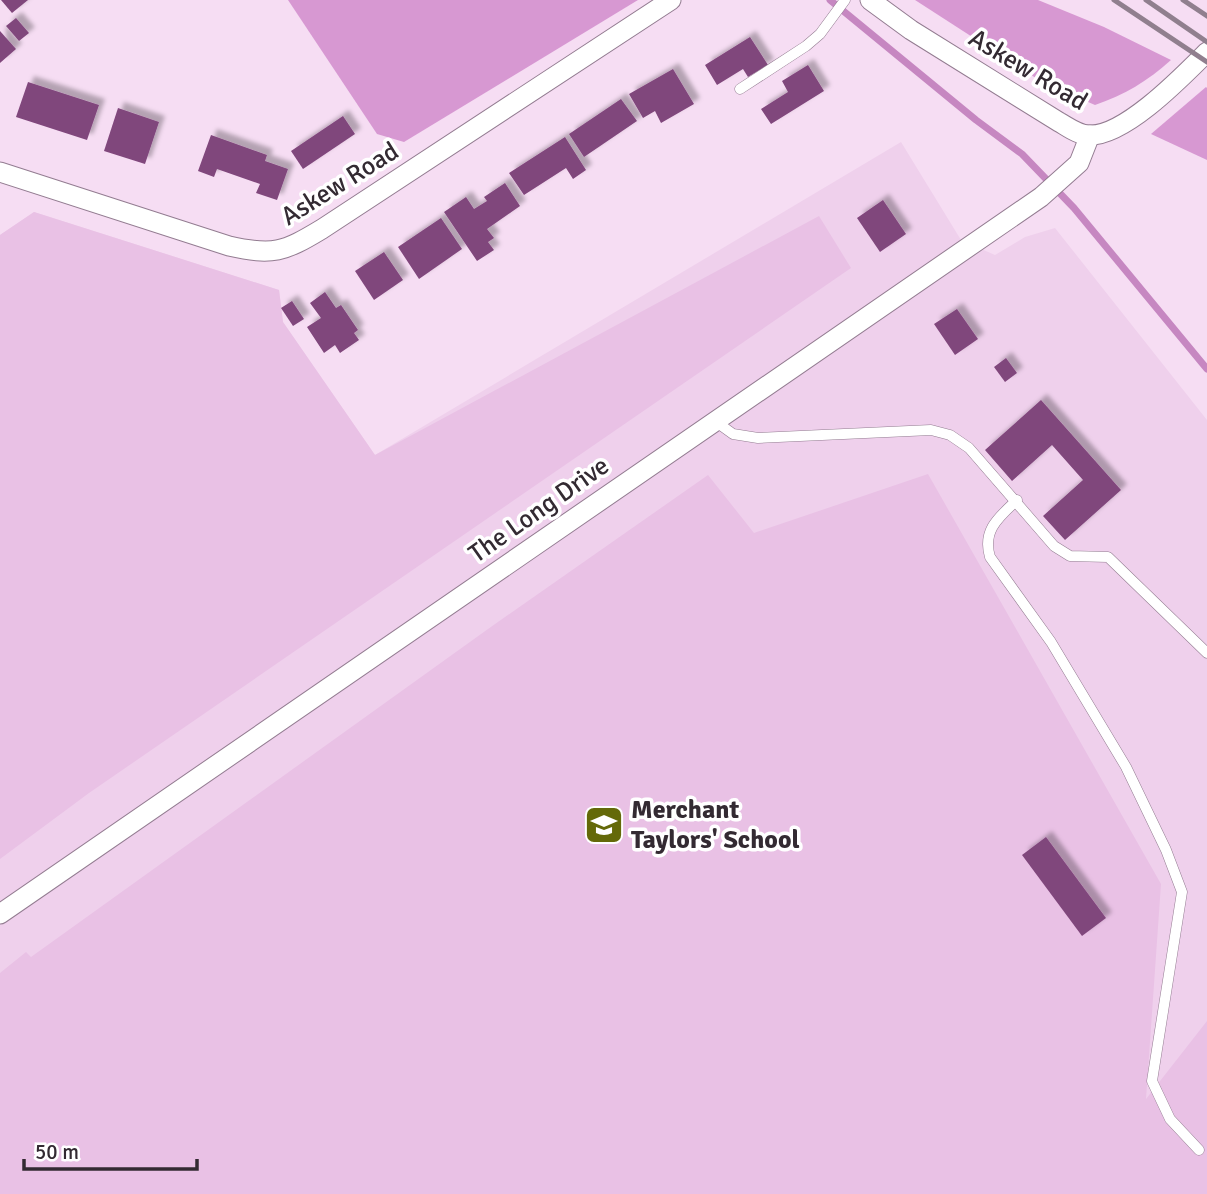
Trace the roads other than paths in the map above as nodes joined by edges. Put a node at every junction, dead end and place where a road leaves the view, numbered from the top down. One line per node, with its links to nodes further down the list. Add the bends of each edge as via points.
1 (671, 0): 7 (street, Askew Road, via 322,229 284,249 255,252 229,246)
2 (845, 0): 5 (lane, via 806,46)
3 (870, 0): 6 (street, Askew Road, via 1059,122)
4 (1207, 52): 6 (street, via 1122,126)
5 (740, 89)
6 (1090, 135): 8 (street, The Long Drive, via 1079,163 1041,197)
7 (0, 172)
8 (715, 421): 9 (lane, via 733,434 758,438 931,430 970,448); 11 (street, The Long Drive)
9 (1017, 500): 10 (lane, via 1054,546 1070,556 1108,557); 12 (lane, via 993,523 987,546 990,557 1051,642 1126,767 1182,892 1152,1081 1170,1119)
10 (1207, 653)
11 (0, 914)
12 (1199, 1150)

